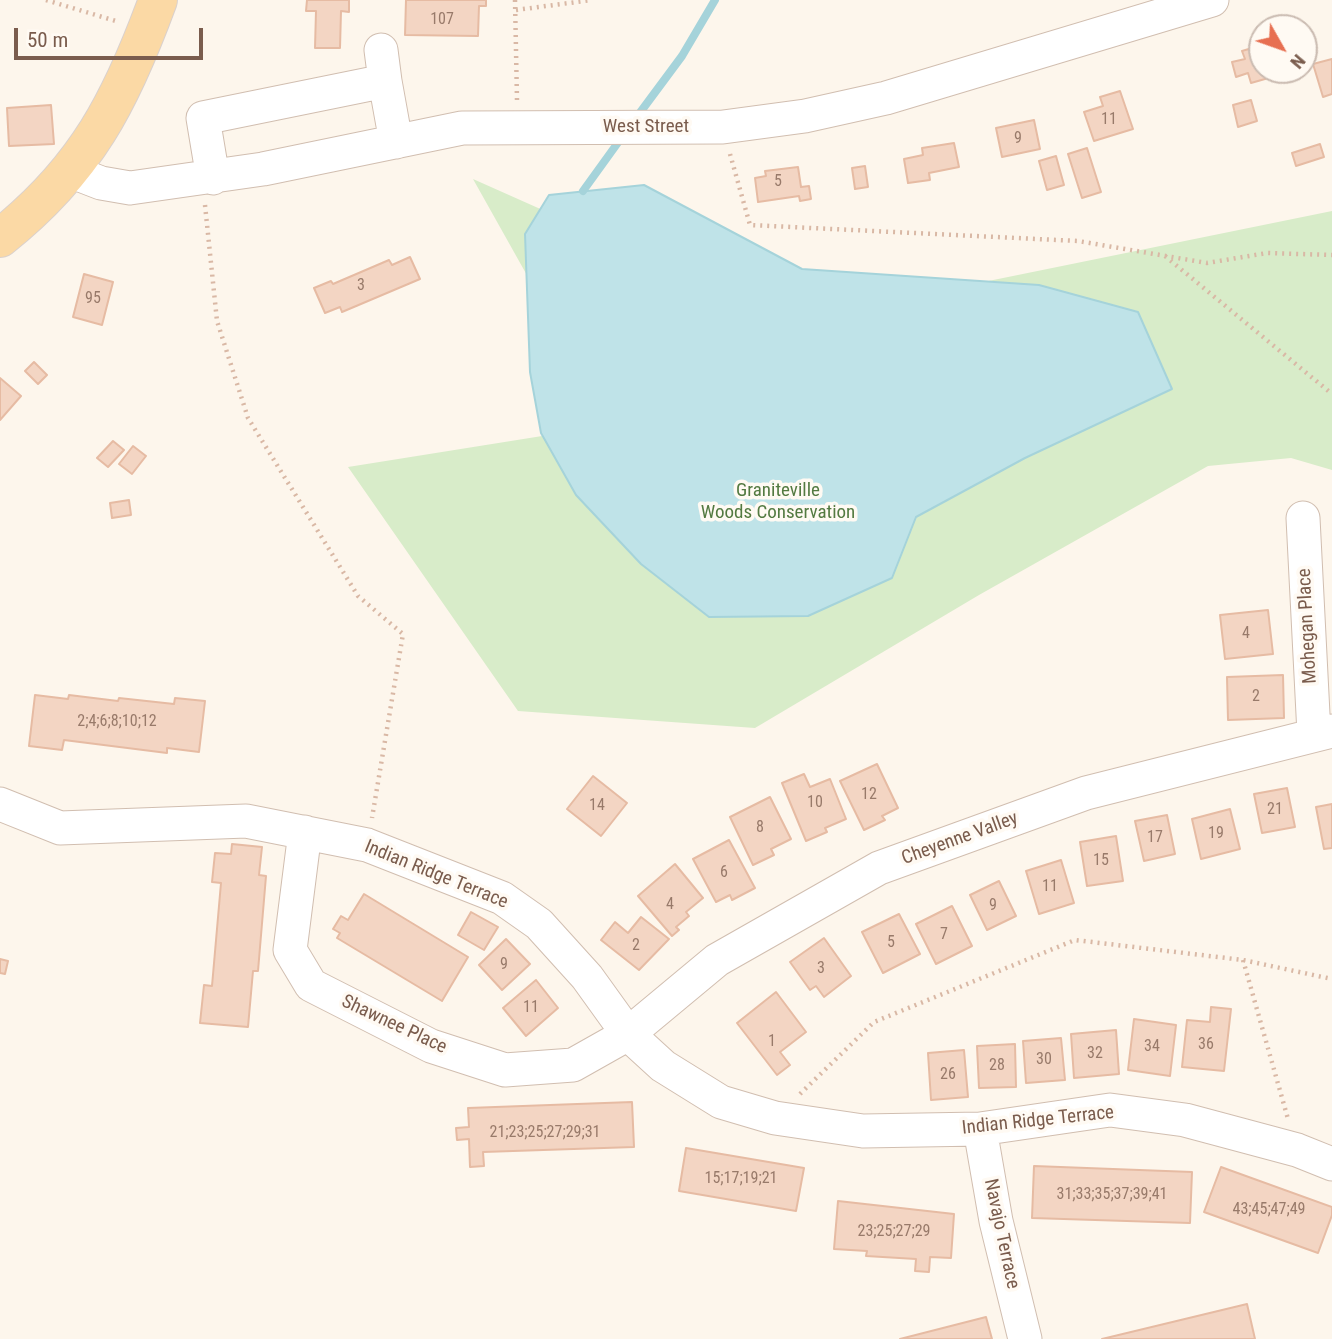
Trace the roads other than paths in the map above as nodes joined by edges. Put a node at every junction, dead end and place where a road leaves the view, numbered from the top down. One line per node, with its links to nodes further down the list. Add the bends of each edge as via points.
1 (1212, 0): 3 (street, West Street, via 886,98 805,116 723,127 462,128)
2 (152, 15): 4 (main road, via 96,139)
3 (396, 142): 5 (street, West Street); 5 (street, via 383,66 203,118)
4 (70, 171): 5 (street, West Street, via 130,188); 6 (main road)
5 (207, 179)
6 (0, 238)
7 (1303, 517): 8 (street, Mohegan Place)
8 (1323, 733): 11 (street, Cheyenne Valley, via 1086,793 879,869 717,960)
9 (0, 804): 10 (street, Indian Ridge Terrace, via 60,828 246,821)
10 (305, 832): 11 (street, Indian Ridge Terrace, via 367,845 502,898 539,924 587,977); 11 (street, Shawnee Place, via 290,950 311,985 431,1046 505,1070 573,1065)
11 (628, 1034): 12 (street, Indian Ridge Terrace, via 663,1066 721,1102 775,1118 863,1130)
12 (980, 1129): 13 (street, Indian Ridge Terrace, via 1110,1110 1185,1120); 14 (street, Navajo Terrace, via 996,1221)
13 (1332, 1164)
14 (1025, 1339)

